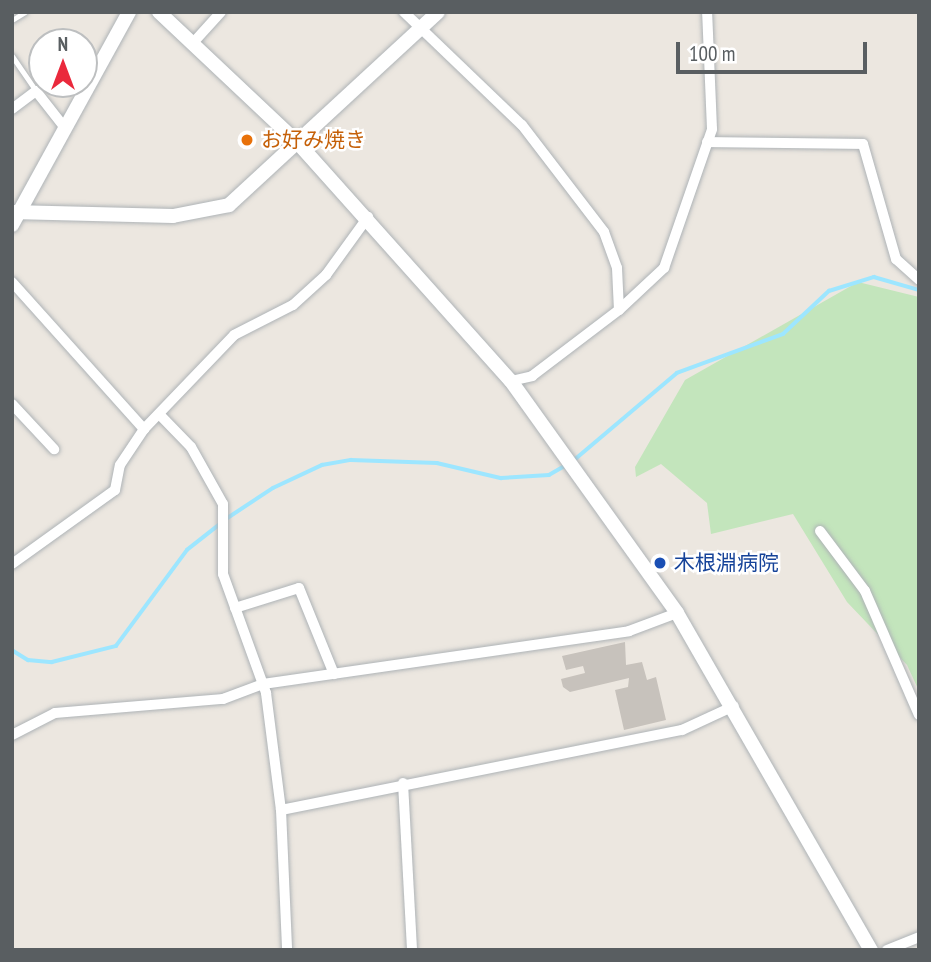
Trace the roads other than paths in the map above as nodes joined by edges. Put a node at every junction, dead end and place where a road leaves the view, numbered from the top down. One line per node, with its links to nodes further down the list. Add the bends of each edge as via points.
1 (24, 12): 8 (lane)
2 (129, 12): 16 (street)
3 (159, 12): 10 (street)
4 (221, 12): 10 (street)
5 (404, 12): 9 (street)
6 (438, 12): 9 (street)
7 (707, 12): 17 (street)
8 (12, 20)
9 (419, 31): 18 (street); 23 (street, via 522,125 604,232 617,268)
10 (192, 44): 18 (street)
11 (12, 56): 12 (lane)
12 (28, 79)
13 (28, 97): 15 (street)
14 (41, 98): 16 (street)
15 (12, 109)
16 (65, 128): 19 (street)
17 (707, 142): 21 (street, via 863,144 896,259); 23 (street, via 664,268)
18 (298, 143): 19 (street, via 229,205 212,211); 20 (street)
19 (14, 217)
20 (369, 217): 24 (street); 26 (street, via 326,275 293,305 234,335)
21 (919, 280)
22 (12, 282): 27 (street)
23 (620, 310): 24 (street, via 532,376)
24 (511, 381): 32 (street)
25 (12, 404): 28 (street)
26 (159, 414): 27 (street); 31 (street, via 191,447 223,504 223,574)
27 (144, 429): 30 (street, via 120,465 115,489)
28 (54, 449)
29 (820, 531): 36 (street, via 865,591)
30 (12, 564)
31 (235, 608): 33 (street, via 299,588); 34 (street)
32 (677, 613): 33 (street, via 629,631); 35 (street)
33 (334, 674): 34 (street)
34 (263, 684): 37 (street, via 223,699 55,713); 39 (street)
35 (734, 706): 38 (street, via 682,730); 43 (street)
36 (919, 715)
37 (12, 734)
38 (403, 783): 39 (street); 42 (street)
39 (281, 810): 41 (street)
40 (919, 937): 44 (street)
41 (287, 950)
42 (412, 950)
43 (871, 950)
44 (887, 950)

